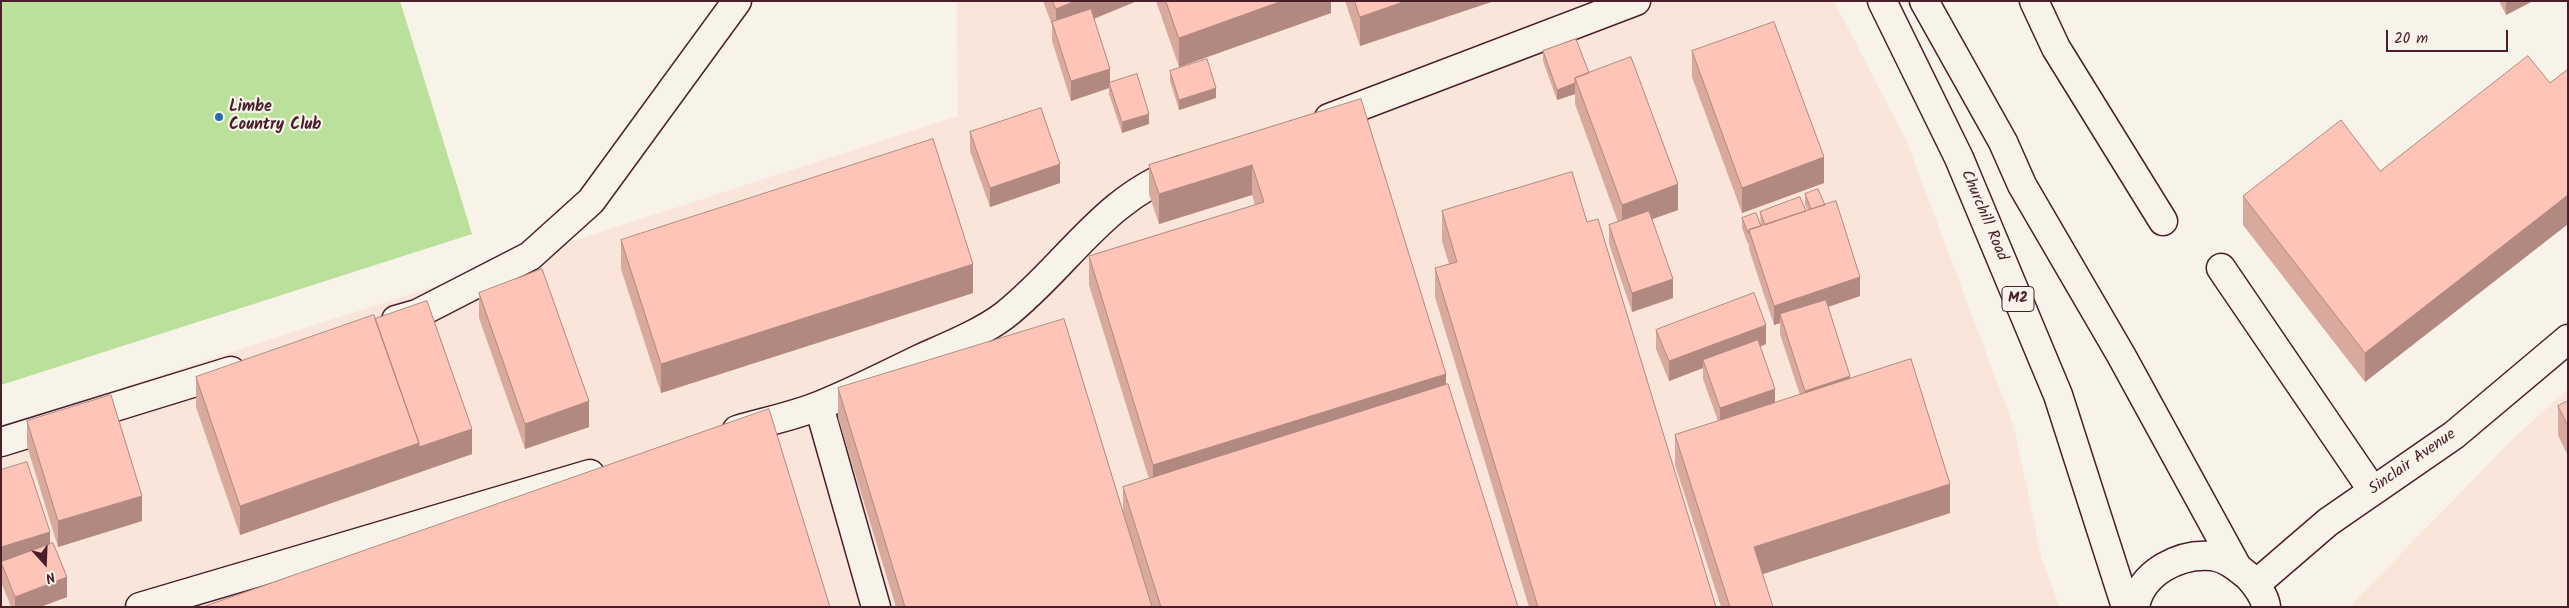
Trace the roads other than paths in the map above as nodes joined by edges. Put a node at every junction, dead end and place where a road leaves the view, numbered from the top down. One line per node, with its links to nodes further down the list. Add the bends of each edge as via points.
1 (737, 1): 10 (main road, via 591,201 530,256 417,314)
2 (1636, 1): 6 (main road)
3 (1882, 1): 22 (main road, Churchill Road / M2, via 1959,158 2058,395)
4 (1924, 1): 18 (main road, via 2003,142 2022,185 2121,355)
5 (2034, 1): 8 (main road, via 2056,48)
6 (1306, 126)
7 (1203, 163): 13 (main road, via 1156,179 1124,200 1003,316 948,346)
8 (2163, 221)
9 (2221, 268): 17 (main road)
10 (370, 328)
11 (2568, 339): 17 (main road, Sinclair Avenue, via 2454,435)
12 (256, 363): 15 (main road)
13 (819, 406): 14 (main road); 21 (main road)
14 (714, 437)
15 (1, 442)
16 (618, 465): 20 (main road)
17 (2373, 491): 19 (main road, Sinclair Avenue, via 2328,522)
18 (2236, 565): 19 (main road); 23 (main road, via 2214,556 2189,556 2167,564 2148,580)
19 (2261, 596)
20 (140, 607)
21 (876, 607)
22 (2126, 607)
23 (2135, 607)

